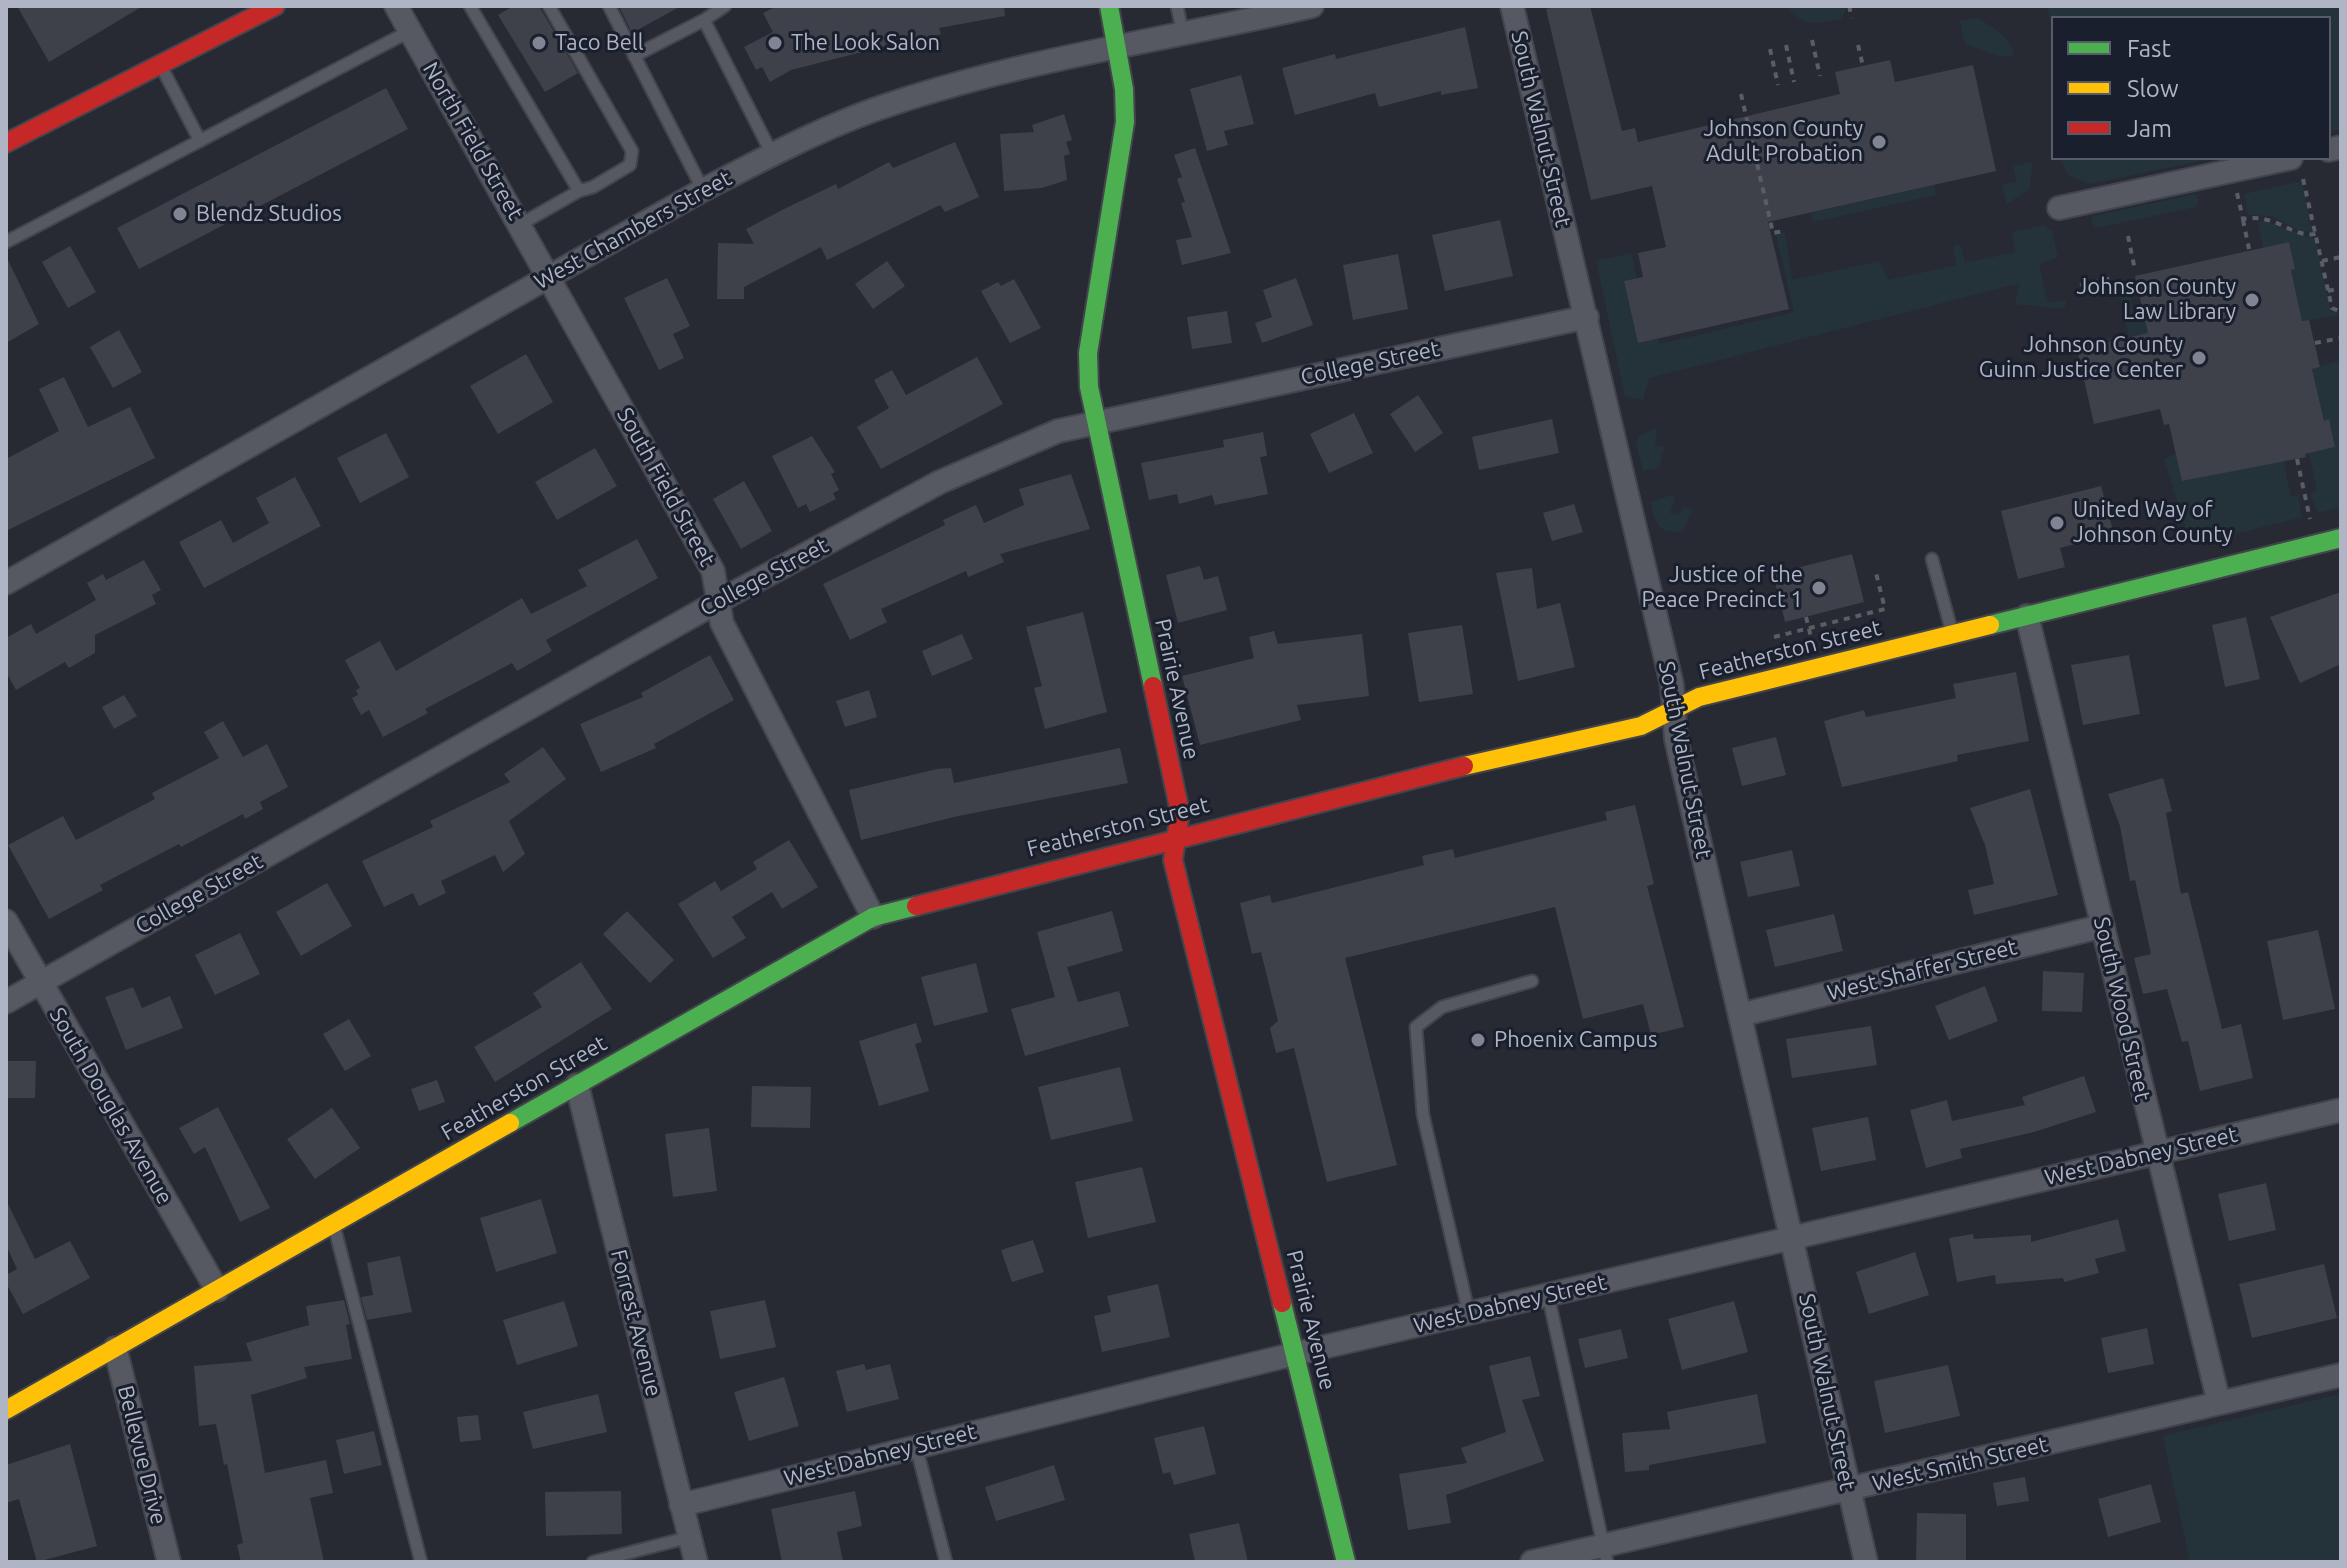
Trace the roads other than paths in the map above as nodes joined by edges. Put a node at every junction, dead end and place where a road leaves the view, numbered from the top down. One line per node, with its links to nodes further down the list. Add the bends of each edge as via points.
1 (275, 6): 16 (street)
2 (396, 6): 12 (street, North Field Street)
3 (470, 6): 22 (lane)
4 (549, 6): 22 (lane, via 632,151 630,165 621,173)
5 (609, 6): 15 (lane)
6 (725, 6): 11 (lane)
7 (1109, 6): 14 (street, Prairie Avenue)
8 (1177, 6): 13 (lane)
9 (1312, 6): 13 (street, West Chambers Street)
10 (1512, 6): 27 (street, South Walnut Street)
11 (704, 20): 15 (lane); 19 (lane)
12 (410, 31): 17 (lane); 24 (street, North Field Street)
13 (1183, 36): 14 (street, West Chambers Street)
14 (1118, 49): 19 (street, West Chambers Street, via 895,102); 28 (street, Prairie Avenue, via 1125,122 1088,353)
15 (634, 56): 21 (lane)
16 (161, 66): 17 (lane); 18 (street)
17 (200, 141): 25 (lane)
18 (6, 143)
19 (772, 154): 21 (street, West Chambers Street)
20 (2280, 160): 23 (street)
21 (703, 190): 26 (street, West Chambers Street)
22 (579, 191): 24 (lane)
23 (2052, 203)
24 (521, 224): 26 (street, North Field Street)
25 (6, 242)
26 (550, 277): 31 (street, West Chambers Street); 32 (street, South Field Street, via 713,571)
27 (1587, 317): 28 (street, College Street); 35 (street, South Walnut Street)
28 (1095, 423): 32 (street, College Street, via 1024,443 952,476); 36 (street, Prairie Avenue, via 1180,812)
29 (2341, 538): 33 (street, Featherston Street)
30 (1932, 559): 34 (lane)
31 (6, 583)
32 (719, 601): 37 (street, South Field Street, via 722,623); 41 (street, College Street)
33 (2027, 616): 34 (street, Featherston Street); 39 (street, South Wood Street)
34 (1952, 634): 35 (street, Featherston Street, via 1699,697)
35 (1674, 711): 36 (street, Featherston Street, via 1641,726); 43 (street, South Walnut Street)
36 (1177, 837): 37 (street, Featherston Street); 53 (street, Prairie Avenue, via 1173,860)
37 (873, 917): 44 (street, Featherston Street)
38 (6, 921): 41 (street, South Douglas Avenue)
39 (2103, 926): 43 (street, West Shaffer Street); 46 (street, South Wood Street)
40 (1532, 981): 51 (lane, via 1442,1007 1416,1027 1423,1115)
41 (40, 983): 42 (street, College Street); 49 (street, South Douglas Avenue)
42 (6, 1002)
43 (1740, 1015): 48 (street, South Walnut Street)
44 (577, 1085): 47 (street, Featherston Street); 59 (street, Forrest Avenue)
45 (2341, 1110): 46 (street, West Dabney Street)
46 (2156, 1152): 48 (street, West Dabney Street); 55 (street, South Wood Street)
47 (334, 1225): 49 (street, Featherston Street); 63 (lane)
48 (1794, 1238): 50 (street, West Dabney Street); 58 (street, South Walnut Street)
49 (217, 1290): 52 (street, Featherston Street)
50 (1548, 1295): 51 (street, West Dabney Street); 61 (lane)
51 (1469, 1314): 53 (street, West Dabney Street)
52 (115, 1348): 56 (street, Featherston Street); 62 (street, Bellevue Drive)
53 (1294, 1354): 57 (street, West Dabney Street); 67 (street, Prairie Avenue)
54 (2341, 1375): 55 (street, West Smith Street)
55 (2219, 1403): 58 (street, West Smith Street)
56 (6, 1410)
57 (916, 1445): 59 (street, West Dabney Street); 66 (lane)
58 (1848, 1491): 61 (street, West Smith Street); 69 (street, South Walnut Street)
59 (681, 1505): 60 (street, Forrest Avenue)
60 (690, 1537): 64 (lane); 65 (street, Forrest Avenue)
61 (1605, 1554): 68 (street, West Smith Street)
62 (169, 1562)
63 (421, 1562)
64 (593, 1562)
65 (696, 1562)
66 (946, 1562)
67 (1346, 1562)
68 (1532, 1562)
69 (1866, 1562)

